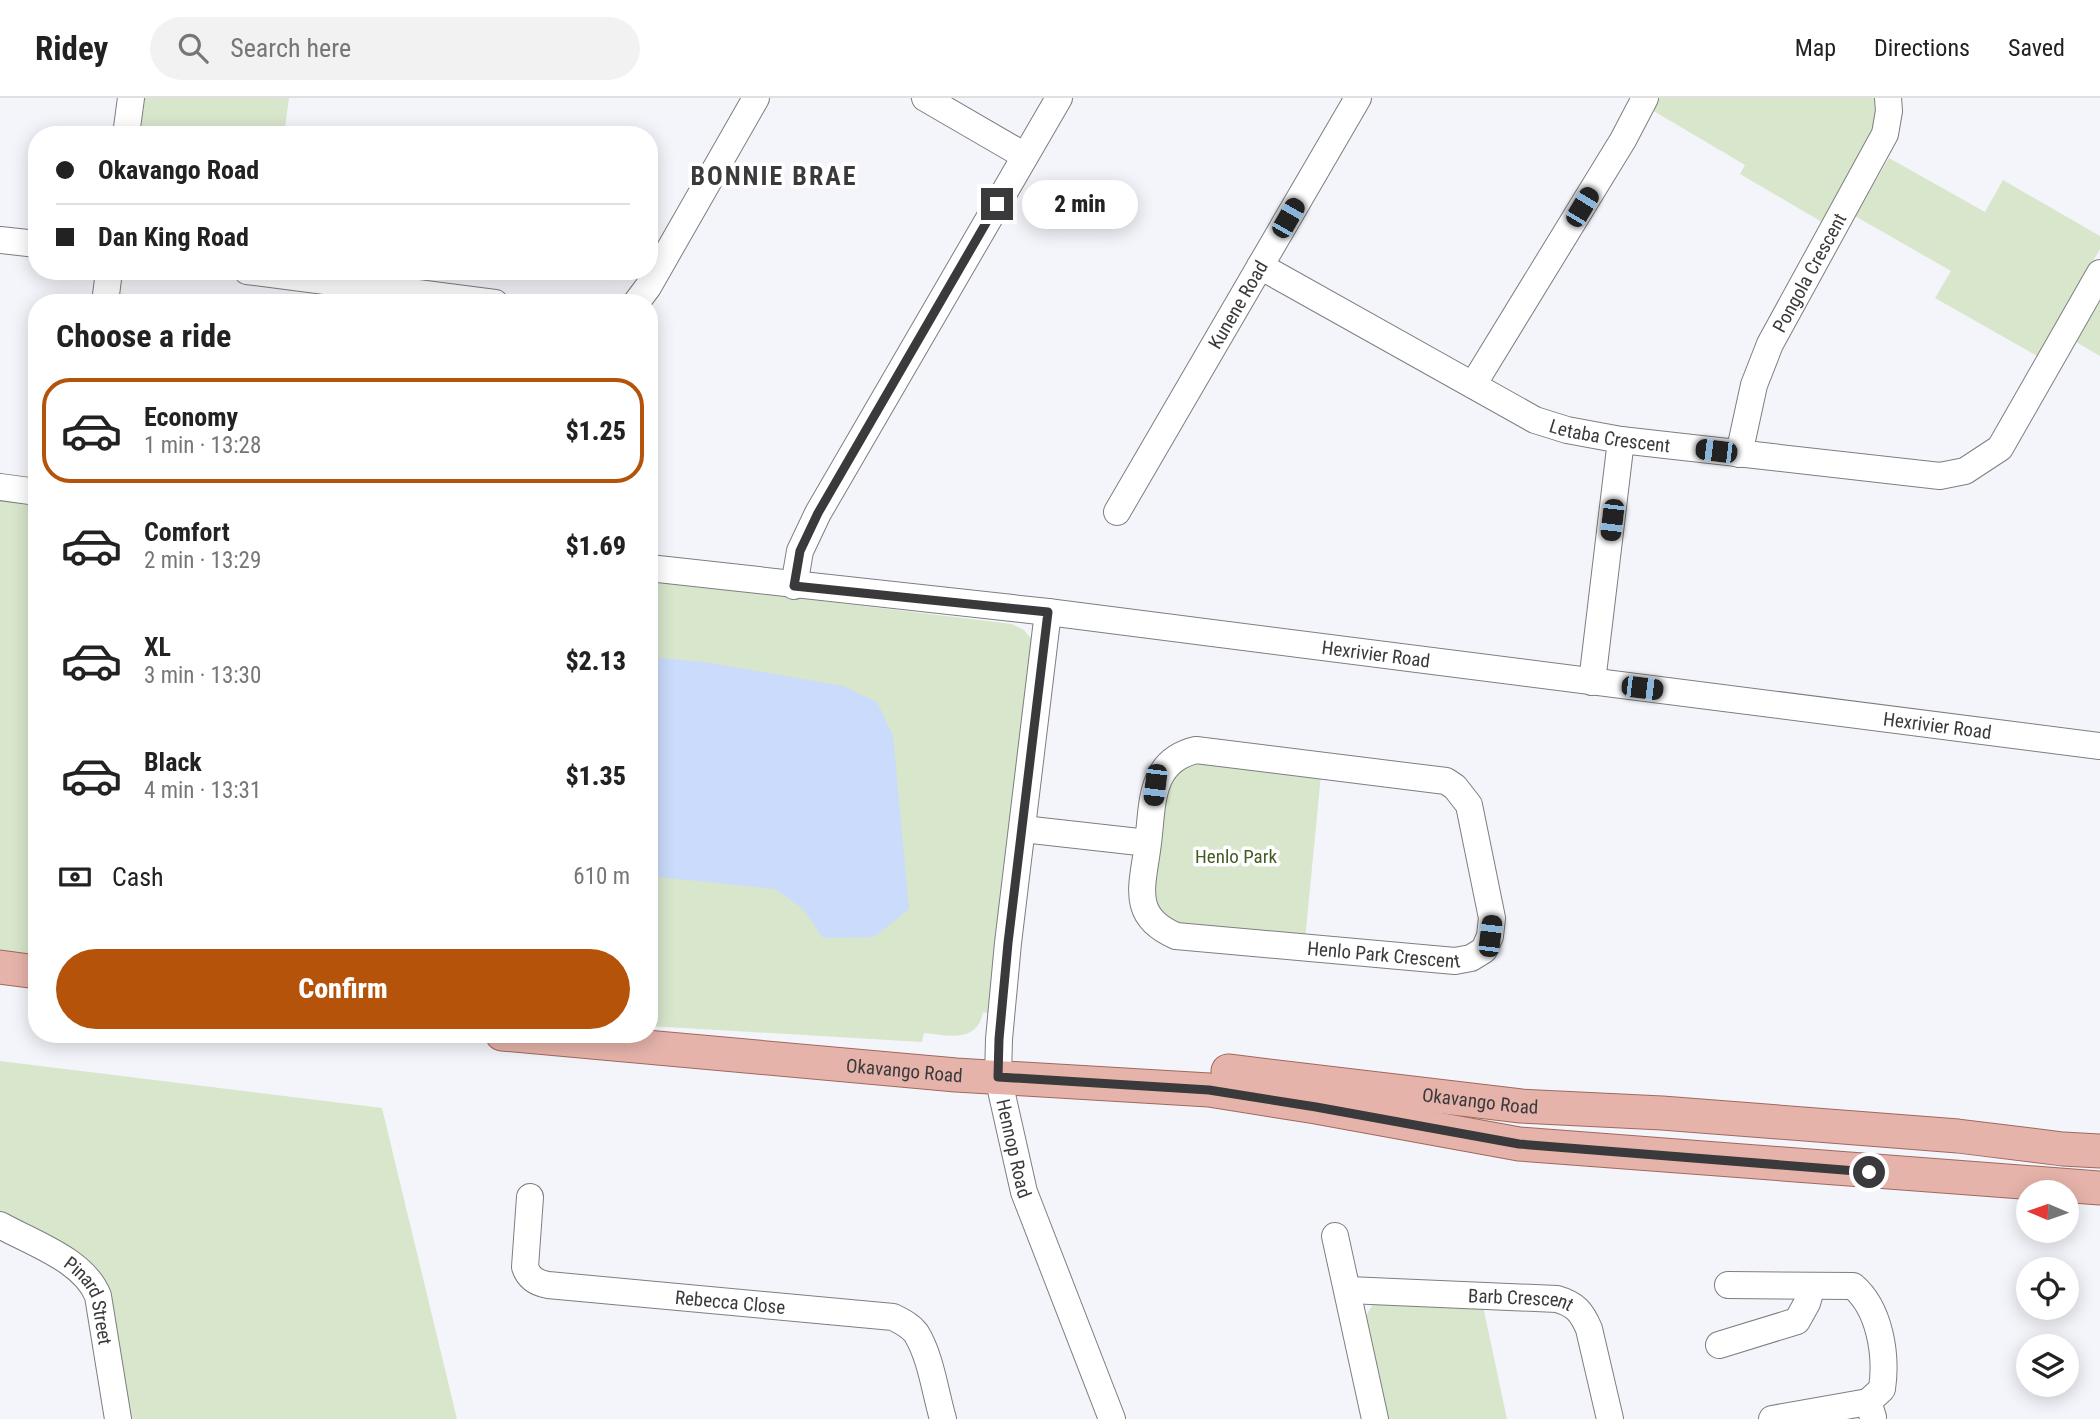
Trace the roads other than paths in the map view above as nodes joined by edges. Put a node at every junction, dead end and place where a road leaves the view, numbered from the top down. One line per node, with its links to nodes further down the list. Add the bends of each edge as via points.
1 (131, 98): 8 (street)
2 (756, 98): 13 (street)
3 (925, 98): 9 (street)
4 (1059, 98): 9 (street)
5 (1358, 98): 12 (street, Kunene Road)
6 (1645, 98): 17 (street)
7 (1888, 98): 19 (street, Pongola Crescent, via 1885,134 1770,344 1754,385)
8 (127, 126)
9 (1025, 156): 24 (street, via 818,513 800,551)
10 (0, 240): 11 (street)
11 (28, 243)
12 (1260, 266): 17 (street, Letaba Crescent); 22 (street, Kunene Road)
13 (658, 270)
14 (2100, 273): 19 (street, Letaba Crescent, via 2000,448 1976,466 1940,476)
15 (317, 280): 16 (street)
16 (425, 294)
17 (1473, 386): 18 (street, Letaba Crescent, via 1535,420)
18 (1621, 440): 19 (street, Letaba Crescent); 26 (street)
19 (1740, 454)
20 (0, 487): 21 (street)
21 (28, 491)
22 (1117, 512)
23 (658, 569): 24 (street, Hexrivier Road)
24 (794, 586): 25 (street, Hexrivier Road)
25 (1048, 612): 26 (street, Hexrivier Road); 28 (street, Hennop Road)
26 (1592, 682): 27 (street, Hexrivier Road)
27 (2100, 746)
28 (1023, 829): 29 (street); 36 (street, Hennop Road)
29 (1148, 843): 29 (street, Henlo Park Crescent, via 1144,910 1152,922 1176,936 1447,961 1471,958 1484,950 1490,936 1489,896 1469,805 1446,781 1196,750 1183,753 1163,770 1155,785)
30 (0, 967): 31 (main road)
31 (28, 971)
32 (0, 979): 33 (main road)
33 (28, 983)
34 (658, 1033): 36 (main road, Okavango Road, via 922,1053)
35 (637, 1043): 36 (main road, Okavango Road)
36 (998, 1067): 37 (main road, Okavango Road, via 1200,1067 1521,1105 1918,1133); 38 (main road, Okavango Road, via 1209,1090 1519,1144); 49 (street, Hennop Road, via 1024,1192)
37 (2100, 1151)
38 (2100, 1188)
39 (530, 1197): 48 (street, Rebecca Close, via 525,1267 534,1280 548,1285 893,1317 915,1332)
40 (0, 1225): 47 (street, Pinard Street, via 74,1265 89,1279 97,1296)
41 (1335, 1236): 44 (street)
42 (1728, 1285): 43 (street)
43 (1812, 1286): 45 (street, via 1797,1321); 46 (street, via 1853,1286 1869,1302 1884,1353 1882,1389)
44 (1348, 1290): 50 (street); 51 (street, Barb Crescent, via 1569,1302 1589,1329)
45 (1719, 1345)
46 (1871, 1411): 52 (street)
47 (118, 1419)
48 (943, 1419)
49 (1112, 1419)
50 (1375, 1419)
51 (1610, 1419)
52 (1772, 1419)

